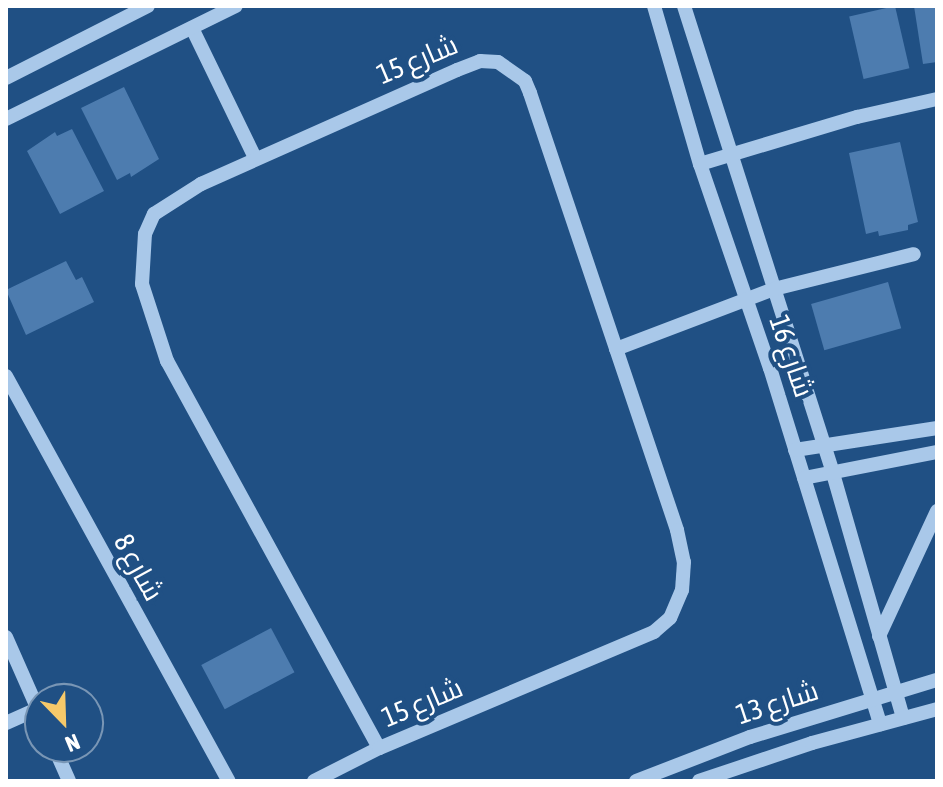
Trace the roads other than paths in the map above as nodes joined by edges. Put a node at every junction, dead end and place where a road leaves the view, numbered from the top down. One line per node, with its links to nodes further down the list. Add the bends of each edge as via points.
1 (148, 6): 6 (street)
2 (236, 6): 5 (street)
3 (654, 6): 11 (street, شارع 16)
4 (684, 6): 9 (street, شارع 16)
5 (192, 28): 8 (street); 10 (street)
6 (6, 78)
7 (937, 99): 9 (street)
8 (6, 119)
9 (729, 155): 11 (street); 13 (street, شارع 16)
10 (255, 158): 15 (street, شارع 15, via 457,70 480,61 498,62 525,81 530,93); 34 (street, شارع 15, via 174,198 154,214 142,250 142,284 167,361)
11 (700, 164): 14 (street, شارع 16)
12 (914, 254): 13 (street)
13 (774, 289): 14 (street); 18 (street, شارع 16)
14 (745, 302): 15 (street); 19 (street, شارع 16)
15 (616, 349): 34 (street, شارع 15, via 684,562 682,590 670,618 654,632)
16 (6, 376): 35 (street, شارع 8)
17 (937, 428): 18 (street)
18 (823, 444): 19 (street); 21 (street, شارع 16)
19 (795, 450): 22 (street, شارع 16)
20 (937, 452): 21 (street)
21 (832, 470): 22 (street); 24 (street, شارع 16)
22 (804, 478): 30 (street, شارع 16)
23 (937, 511): 24 (street)
24 (879, 636): 29 (street, شارع 16)
25 (6, 637): 28 (street)
26 (6, 667): 28 (street)
27 (937, 680): 29 (street, شارع 13)
28 (27, 682)
29 (893, 691): 30 (street, شارع 13); 32 (street, شارع 16)
30 (870, 698): 33 (street, شارع 16); 37 (street, شارع 13)
31 (937, 709): 32 (street, شارع 13)
32 (903, 718): 33 (street, شارع 13)
33 (880, 724): 38 (street, شارع 13)
34 (379, 748): 36 (street, شارع 15)
35 (229, 781)
36 (314, 781)
37 (636, 781)
38 (699, 781)

